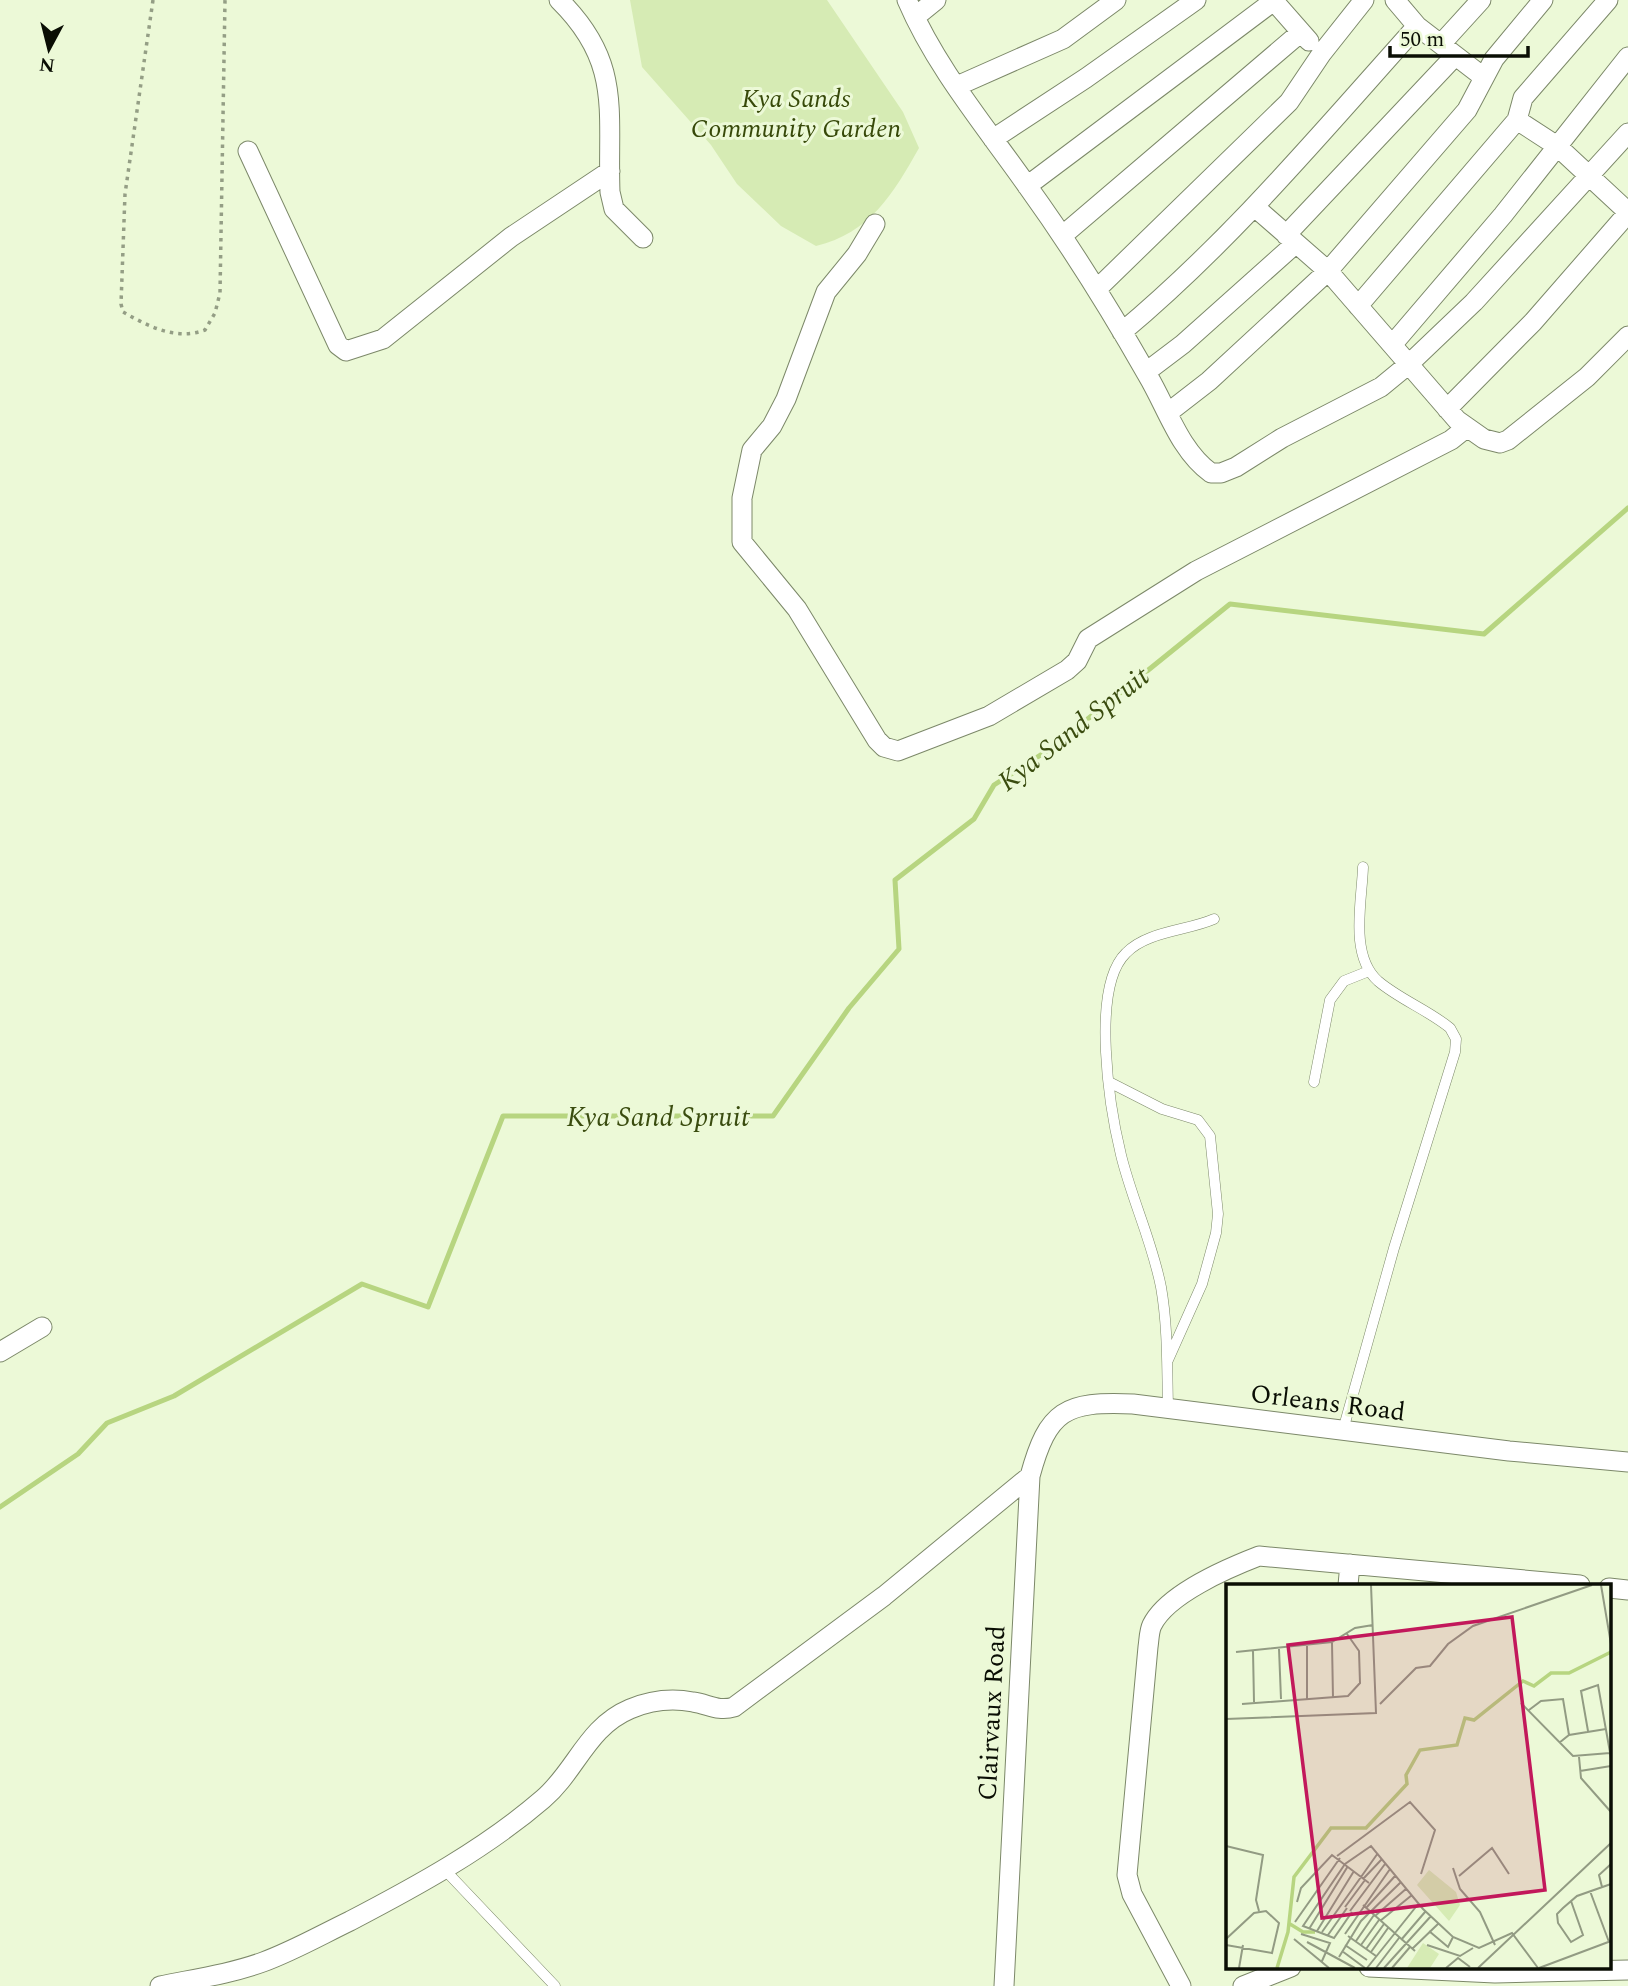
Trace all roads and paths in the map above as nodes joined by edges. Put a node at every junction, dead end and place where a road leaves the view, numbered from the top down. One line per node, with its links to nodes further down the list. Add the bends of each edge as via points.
1 (153, 0): 2 (path, via 125,194 121,304 123,312 143,323 195,334 209,325 220,293)
2 (225, 0)
3 (559, 0): 25 (street, via 593,43 608,80)
4 (936, 0): 12 (street)
5 (1116, 0): 19 (street, via 1063,39)
6 (1196, 0): 22 (street)
7 (1274, 0): 14 (street); 27 (street)
8 (1364, 0): 16 (street)
9 (1481, 0): 15 (street)
10 (1543, 0): 18 (street)
11 (1608, 0): 20 (street, via 1523,98)
12 (911, 8): 19 (street)
13 (1409, 10): 15 (street); 28 (street)
14 (1300, 33): 16 (street); 31 (street)
15 (1447, 50): 18 (street); 33 (street)
16 (1322, 53): 35 (street, via 1289,102)
17 (1628, 57): 23 (street)
18 (1482, 76): 34 (street, via 1467,110)
19 (957, 86): 22 (street)
20 (1517, 120): 23 (street); 36 (street)
21 (1628, 133): 26 (street)
22 (993, 139): 27 (street)
23 (1557, 146): 26 (street); 39 (street)
24 (248, 151): 25 (street, via 338,345 346,351 383,339 511,237)
25 (610, 171): 32 (street, via 614,209)
26 (1590, 176): 29 (street); 40 (street, via 1475,302)
27 (1027, 186): 31 (street)
28 (1256, 208): 33 (street); 37 (street, via 1164,298)
29 (1628, 212): 42 (street, via 1534,322)
30 (875, 224): 44 (street, via 858,254 826,292 786,399 752,450 740,532 742,542 797,609 877,740 892,751 989,716 1067,670 1088,639 1196,571 1451,440)
31 (1062, 236): 35 (street)
32 (643, 238)
33 (1290, 240): 34 (street); 41 (street, via 1183,344)
34 (1328, 271): 36 (street); 43 (street, via 1209,382)
35 (1097, 289): 37 (street)
36 (1358, 306): 39 (street)
37 (1122, 332): 41 (street)
38 (1628, 336): 44 (street, via 1587,377 1508,440 1492,442)
39 (1392, 345): 40 (street)
40 (1409, 364): 42 (street); 43 (street, via 1366,396 1221,473 1211,473 1195,460)
41 (1146, 372): 43 (street)
42 (1447, 409): 44 (street)
43 (1169, 412)
44 (1466, 428)
45 (1363, 867): 47 (lane, via 1360,943)
46 (1214, 919): 48 (lane, via 1152,937 1124,954 1108,990)
47 (1369, 971): 49 (lane, via 1344,981 1330,1000); 54 (lane, via 1443,1022 1455,1039)
48 (1110, 1082): 52 (lane, via 1120,1152 1161,1288); 52 (lane, via 1162,1109 1198,1119 1212,1147 1218,1214 1212,1253)
49 (1314, 1082)
50 (42, 1326): 51 (street)
51 (3, 1357)
52 (1167, 1363): 53 (lane)
53 (1168, 1408): 54 (street, Orleans Road); 55 (street, Orleans Road, via 1087,1404 1056,1417)
54 (1343, 1430): 56 (street, Orleans Road)
55 (1039, 1444): 57 (street, Clairvaux Road)
56 (1628, 1462)
57 (1030, 1476): 64 (street, via 884,1596 734,1707 724,1710 693,1702 657,1701 614,1718 586,1742 568,1774 541,1801); 71 (street, Clairvaux Road)
58 (1350, 1564): 59 (street); 60 (street); 72 (street, via 1259,1556 1188,1591 1166,1606 1151,1626 1127,1875 1132,1894)
59 (1541, 1583): 61 (street)
60 (1348, 1584)
61 (1560, 1584)
62 (1610, 1588): 63 (street)
63 (1628, 1590)
64 (444, 1869): 69 (street, via 286,1954); 70 (lane)
65 (1288, 1968): 73 (street)
66 (1411, 1968): 67 (street)
67 (1495, 1970): 68 (street)
68 (1628, 1970)
69 (160, 1986)
70 (555, 1986)
71 (1004, 1986)
72 (1181, 1986)
73 (1243, 1986)

